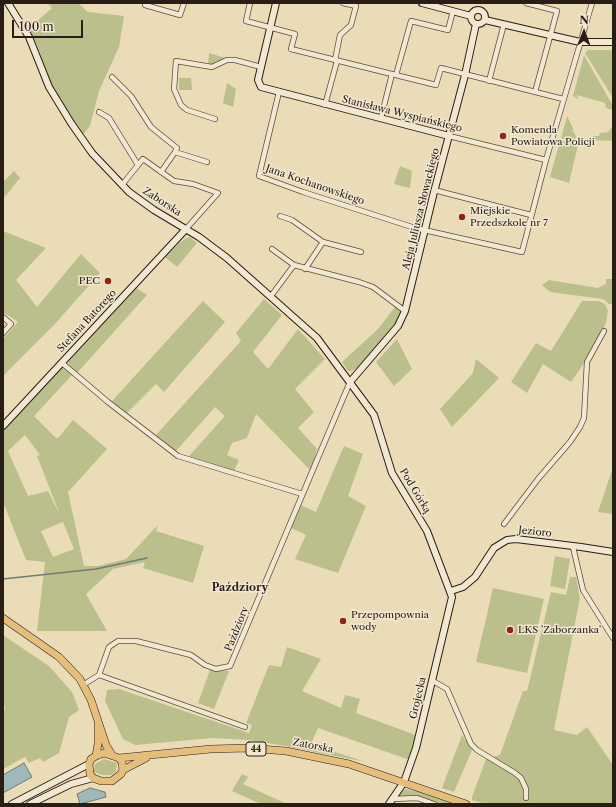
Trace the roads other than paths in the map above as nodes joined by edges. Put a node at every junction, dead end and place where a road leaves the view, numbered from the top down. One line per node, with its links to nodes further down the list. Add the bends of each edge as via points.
1 (8, 3): 41 (street, Zaborska, via 29,37 48,87 70,123 92,153)
2 (146, 3): 3 (street, via 145,5 180,15)
3 (184, 3)
4 (250, 3): 18 (street, via 246,21)
5 (276, 3): 18 (street)
6 (343, 3): 22 (street, via 356,6 351,25 340,35)
7 (422, 3): 11 (street)
8 (482, 3): 12 (street)
9 (526, 3): 19 (street, via 557,11)
10 (592, 3): 20 (street)
11 (432, 4): 13 (street)
12 (480, 10): 14 (street); 15 (street)
13 (453, 11): 14 (street); 24 (street, via 448,30 411,21)
14 (471, 16): 16 (street)
15 (486, 20): 16 (street); 17 (street)
16 (476, 24): 25 (street, Aleja Juliusza Słowackiego)
17 (504, 24): 19 (street); 27 (street)
18 (270, 28): 22 (street, via 295,34 291,49); 23 (street)
19 (550, 36): 20 (street); 29 (street)
20 (580, 42): 21 (street); 30 (street)
21 (613, 42)
22 (336, 61): 24 (street); 31 (street)
23 (261, 67): 28 (street, Stanisława Wyspiańskiego, via 258,80 262,87); 34 (street, via 235,60 227,60 212,67 176,61 174,90 181,105)
24 (394, 74): 25 (street, via 436,85 441,68); 33 (street)
25 (465, 75): 27 (street); 35 (street, Aleja Juliusza Słowackiego)
26 (112, 77): 36 (street, via 131,96 151,128 177,148)
27 (489, 81): 29 (street)
28 (278, 92): 31 (street, Stanisława Wyspiańskiego); 46 (street, Jana Kochanowskiego, via 259,176)
29 (535, 92): 30 (street)
30 (563, 99): 37 (street)
31 (325, 105): 33 (street, Stanisława Wyspiańskiego)
32 (99, 112): 39 (street, via 109,118)
33 (382, 118): 35 (street, Stanisława Wyspiańskiego)
34 (215, 119)
35 (449, 136): 37 (street, Stanisława Wyspiańskiego); 42 (street, Aleja Juliusza Słowackiego)
36 (175, 152): 38 (street); 40 (street)
37 (546, 160): 43 (street)
38 (207, 162)
39 (138, 165): 40 (street, via 142,159); 41 (street)
40 (161, 172): 45 (street, via 174,181 194,184 218,193)
41 (122, 185): 45 (street, Zaborska, via 154,210)
42 (434, 190): 43 (street); 46 (street, Aleja Juliusza Słowackiego)
43 (531, 215): 46 (street, via 522,252)
44 (280, 216): 47 (street, via 292,220)
45 (186, 229): 52 (street, Zaborska, via 227,258); 59 (street, Stefana Batorego)
46 (425, 230): 53 (street, Aleja Juliusza Słowackiego)
47 (323, 242): 49 (street); 51 (street)
48 (272, 249): 50 (street)
49 (361, 252)
50 (294, 265): 51 (street); 52 (street)
51 (304, 269): 53 (street, via 372,287)
52 (271, 296): 60 (street, Zaborska, via 317,338)
53 (405, 311): 60 (street, Aleja Juliusza Słowackiego, via 398,326)
54 (3, 317): 56 (street)
55 (15, 320): 56 (street)
56 (11, 324): 58 (street)
57 (604, 331): 63 (street, via 588,362 584,418 570,442)
58 (3, 333)
59 (62, 362): 61 (street, Stefana Batorego); 62 (street, via 108,402 178,456)
60 (350, 382): 62 (street, Paździory); 66 (street, Pod Górką, via 374,415 392,473 427,530)
61 (3, 426)
62 (302, 494): 69 (street, Paździory, via 230,666 216,669 204,665 191,655 136,641 118,641 109,647)
63 (504, 524)
64 (573, 547): 65 (street, Jezioro); 66 (street, Jezioro, via 507,540 494,548 475,577 463,587); 68 (street, via 583,590)
65 (613, 552)
66 (451, 591): 70 (street, Grojecka, via 452,604)
67 (3, 618): 71 (main road, via 58,657 72,669)
68 (613, 638)
69 (99, 675): 71 (street); 73 (street)
70 (433, 681): 81 (street, Grojecka, via 416,748); 82 (street, via 447,689 471,744 521,778 526,789)
71 (83, 685): 72 (main road)
72 (98, 719): 74 (main road); 75 (main road)
73 (245, 727)
74 (112, 755): 75 (main road, 44, via 104,753); 77 (main road, 44)
75 (96, 756): 78 (main road)
76 (149, 756): 77 (main road, Zatorska / 44); 79 (main road, Zatorska / 44); 81 (main road, Zatorska / 44, via 211,748 274,750 338,761)
77 (119, 758): 79 (main road)
78 (89, 764): 80 (main road); 84 (street)
79 (123, 770): 80 (main road, 44, via 112,781)
80 (93, 778): 85 (street, 44, via 71,784)
81 (404, 782): 83 (street, Grojecka); 87 (main road, Zatorska / 44)
82 (526, 798)
83 (390, 802): 86 (street, via 417,798)
84 (12, 804)
85 (30, 804)
86 (434, 804)
87 (466, 804)

